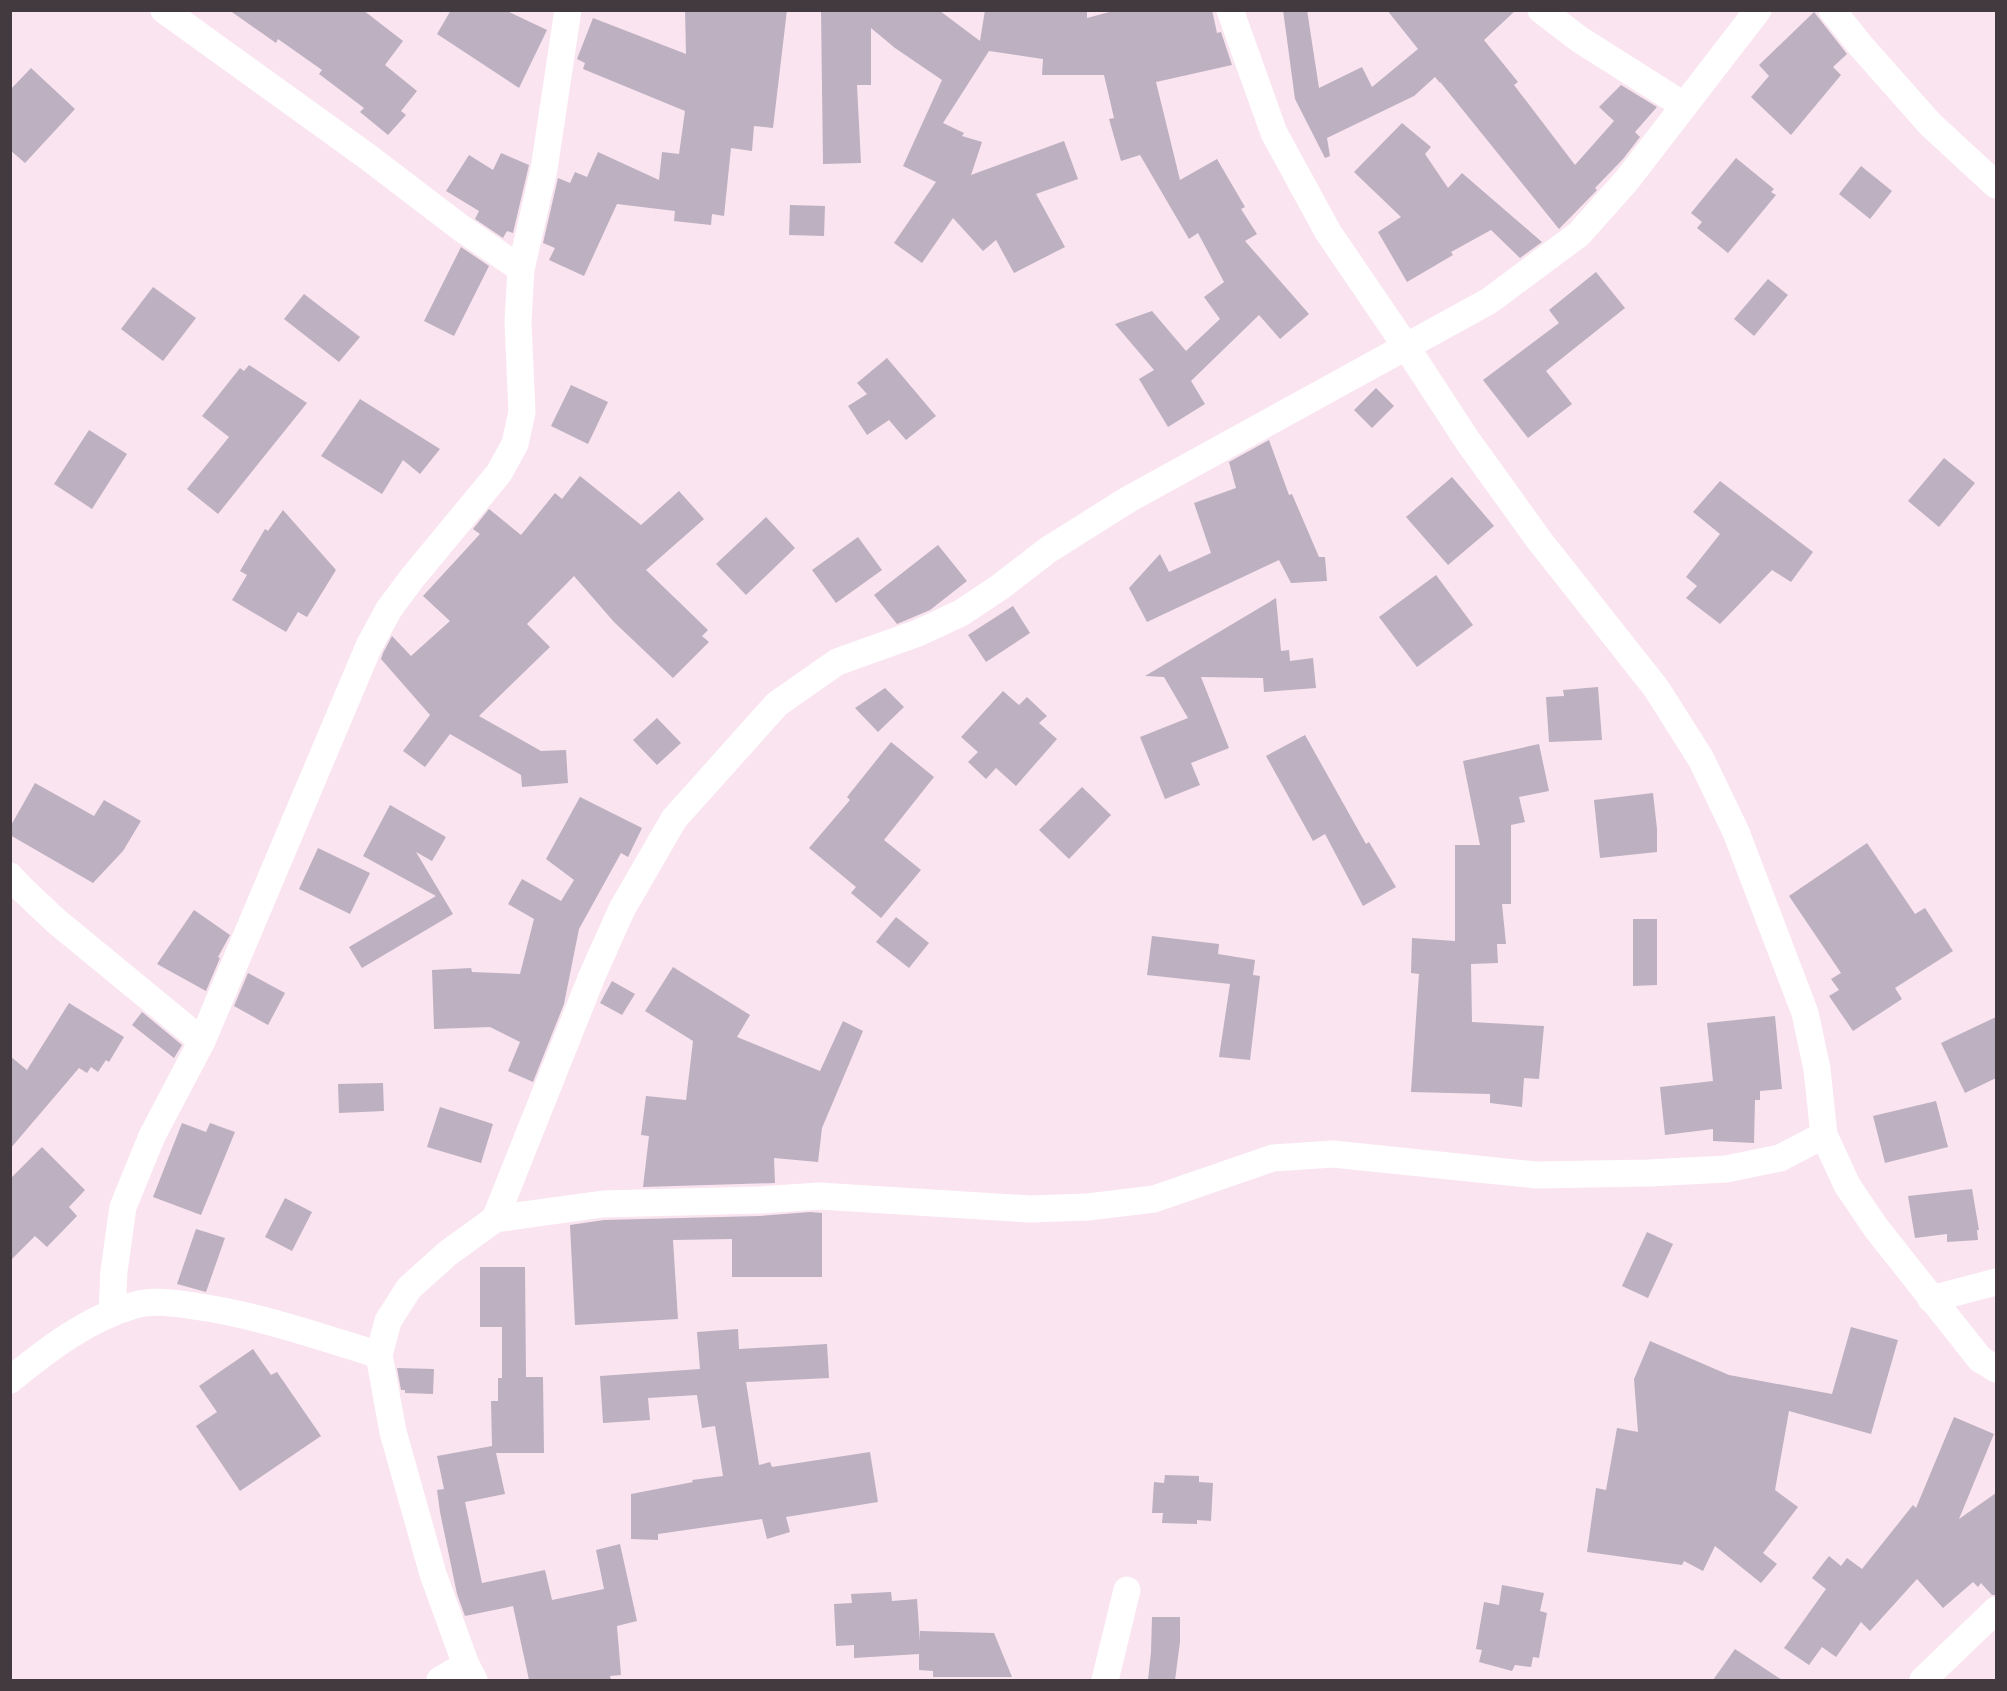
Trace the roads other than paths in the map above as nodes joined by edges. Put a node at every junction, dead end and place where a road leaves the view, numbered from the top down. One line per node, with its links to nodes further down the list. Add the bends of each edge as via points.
1 (164, 10): 9 (street)
2 (568, 10): 9 (street, via 544,169)
3 (1230, 10): 10 (street, via 1274,133 1328,232)
4 (1541, 10): 7 (street)
5 (1758, 10): 7 (street)
6 (1832, 10): 8 (street, via 1930,124)
7 (1683, 105): 10 (street, via 1627,180 1579,234 1489,301)
8 (1996, 185)
9 (521, 269): 12 (street, via 518,322 522,412 515,444 499,473 384,618)
10 (1407, 348): 13 (street, via 1467,440 1539,540 1656,688 1701,759 1736,832 1805,1013 1817,1069); 14 (street, via 1129,499 1048,550 961,613 837,662 777,704 674,819 622,909)
11 (14, 884): 12 (street)
12 (202, 1041): 17 (street, via 152,1136 123,1207)
13 (1824, 1135): 14 (street, via 1780,1158 1715,1170 1536,1175 1333,1154 1273,1158 1154,1199 1088,1207 1030,1209 819,1196 603,1204); 16 (street, via 1847,1185)
14 (495, 1219): 18 (street, via 410,1287 388,1321)
15 (1996, 1282): 16 (street)
16 (1931, 1299): 19 (street, via 1980,1359)
17 (112, 1313): 18 (street, via 138,1304 172,1303 213,1309 263,1319); 20 (street, via 71,1335)
18 (379, 1355): 23 (street, via 396,1443 433,1574)
19 (1996, 1369)
20 (14, 1375)
21 (1127, 1590): 25 (street)
22 (1996, 1610): 26 (street)
23 (470, 1673): 24 (street)
24 (440, 1680)
25 (1105, 1680)
26 (1923, 1680)

